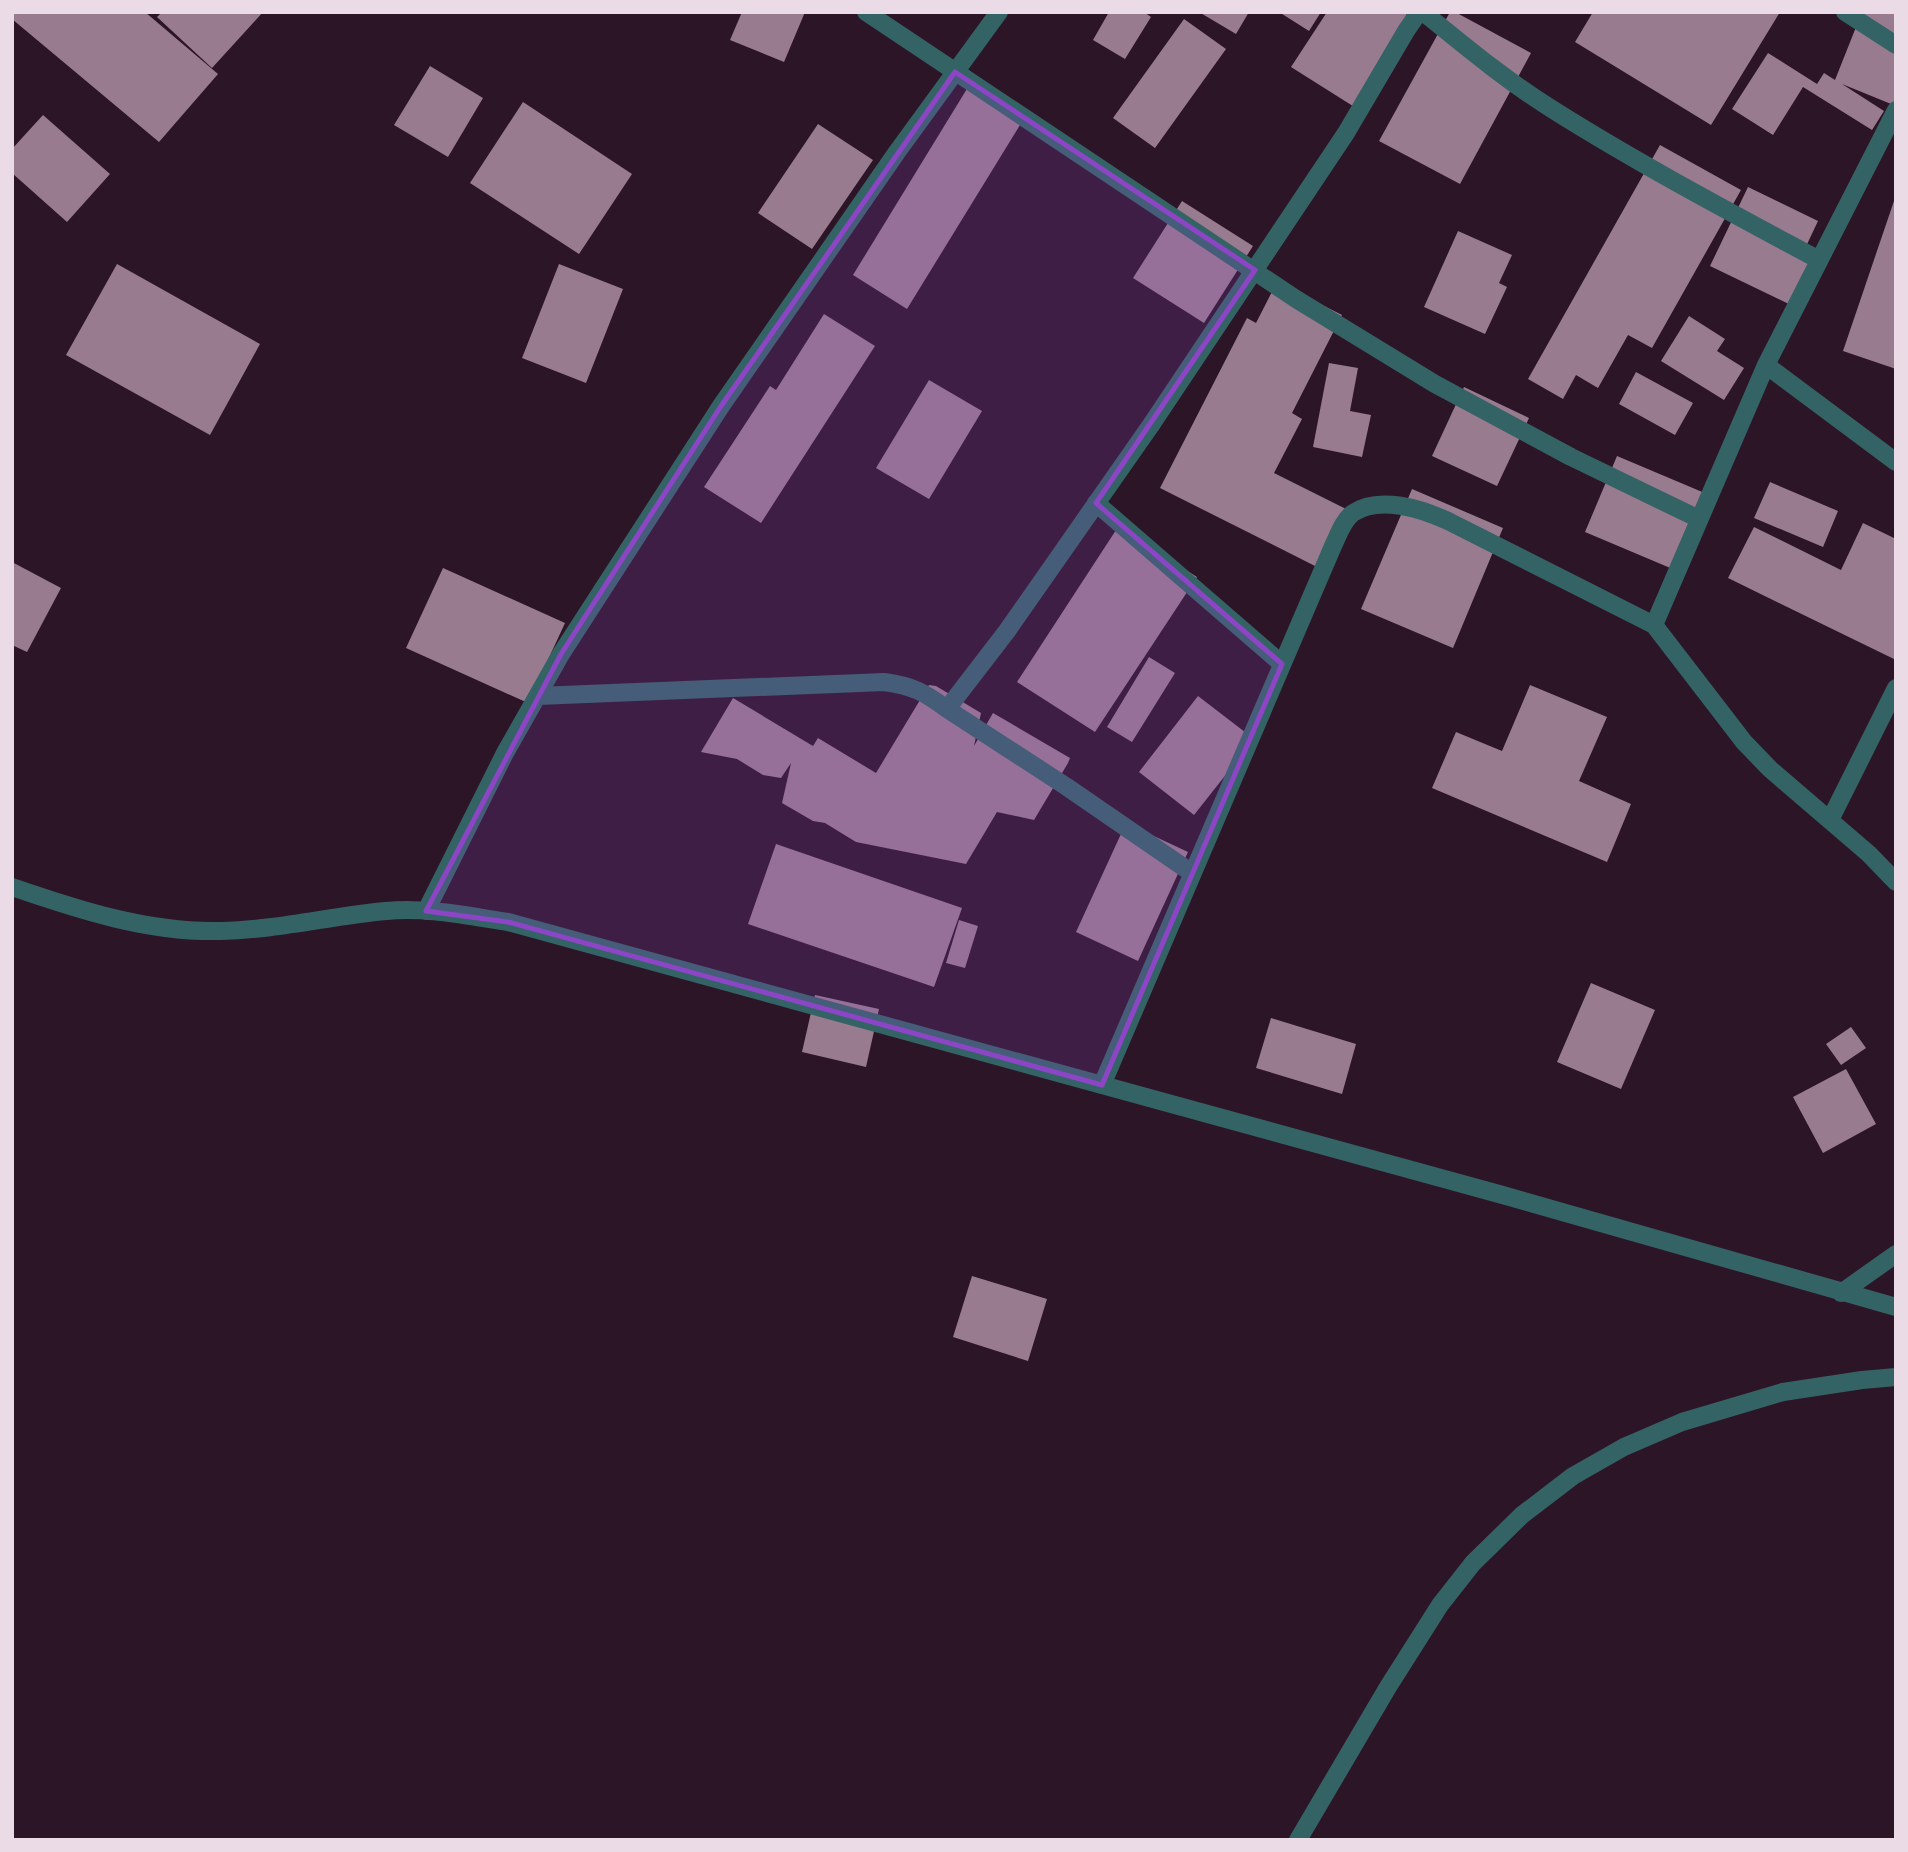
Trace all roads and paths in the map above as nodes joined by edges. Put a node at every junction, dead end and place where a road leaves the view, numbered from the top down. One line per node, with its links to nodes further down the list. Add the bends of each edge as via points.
1 (866, 12): 6 (street)
2 (999, 12): 6 (street)
3 (1421, 12): 8 (street, via 1553,110); 9 (street)
4 (1845, 12): 5 (street)
5 (1896, 45)
6 (955, 72): 9 (street); 17 (street, via 721,406)
7 (1896, 110): 8 (street)
8 (1819, 260): 10 (street)
9 (1255, 270): 12 (street); 13 (street, via 1435,384)
10 (1766, 365): 11 (street); 13 (street)
11 (1896, 462)
12 (1097, 503): 15 (street); 18 (street)
13 (1699, 519): 14 (street)
14 (1654, 625): 15 (street, via 1448,521 1410,507 1374,506 1351,514 1342,527); 19 (street, via 1744,742)
15 (1282, 664): 20 (street)
16 (1896, 688): 19 (street)
17 (538, 696): 18 (street, via 884,682 917,689); 23 (street)
18 (947, 709): 20 (street)
19 (1830, 820): 21 (street)
20 (1192, 873): 24 (street)
21 (1896, 882)
22 (12, 887): 23 (street, via 149,926 219,931 388,911)
23 (426, 911): 24 (street, via 508,922)
24 (1102, 1085): 26 (street)
25 (1896, 1254): 26 (street)
26 (1841, 1293): 27 (street)
27 (1896, 1307)
28 (1896, 1377): 29 (street, via 1783,1392 1682,1422 1614,1452 1522,1515 1473,1563 1440,1605)
29 (1298, 1840)

